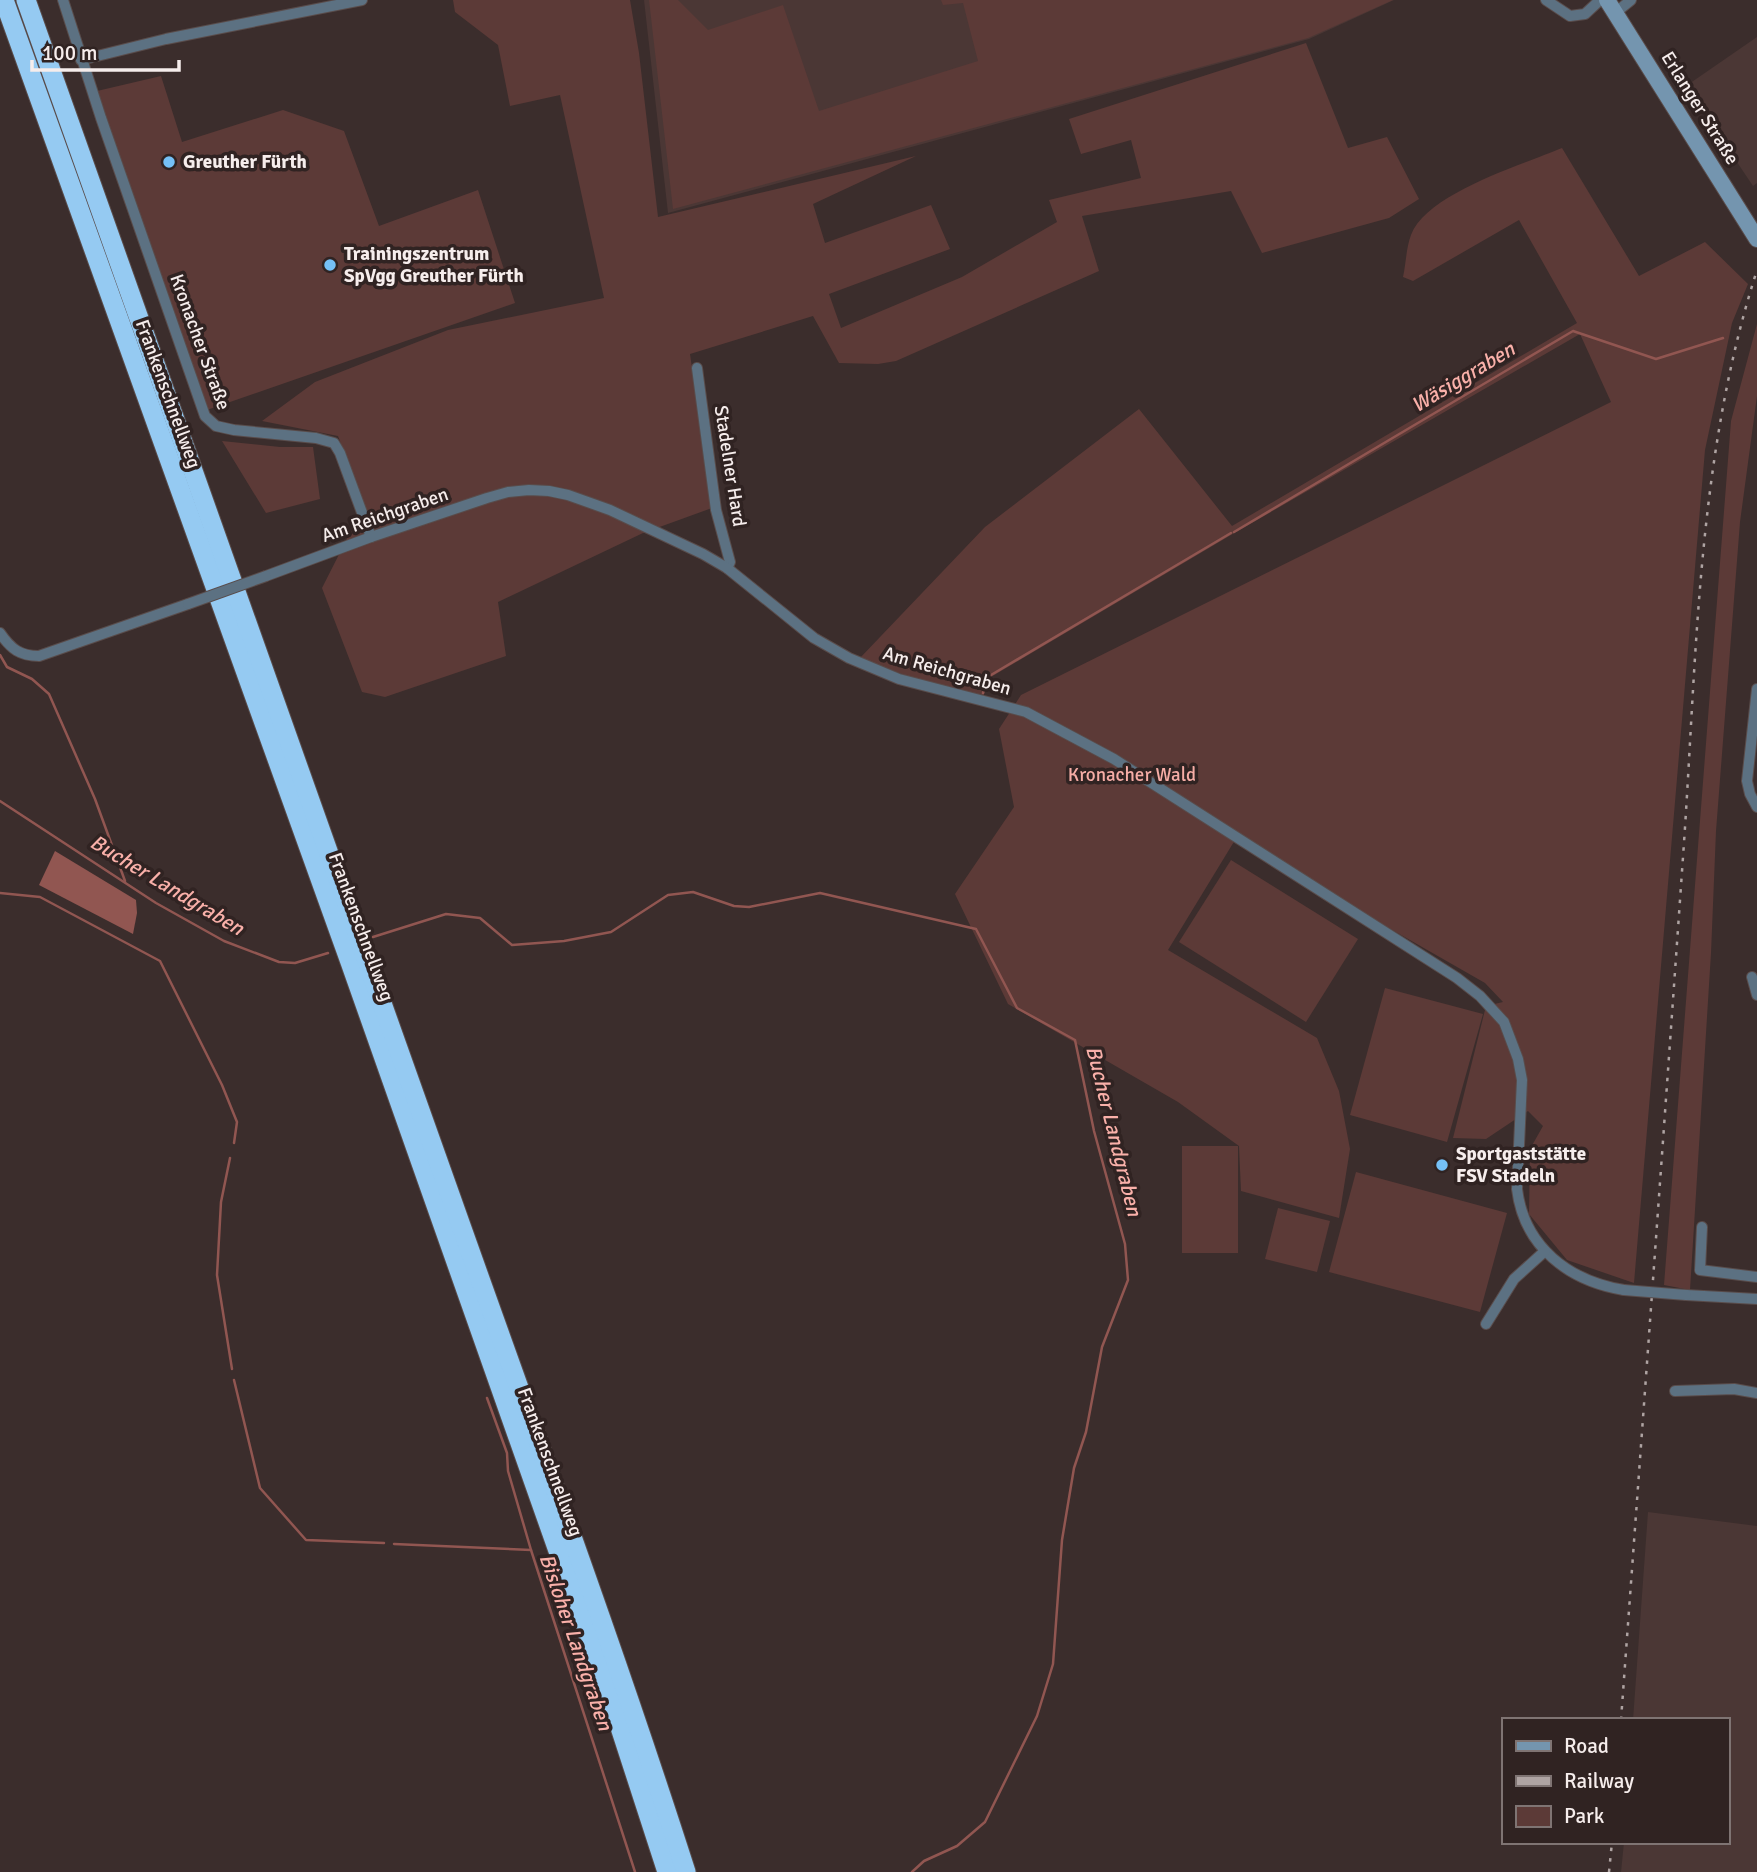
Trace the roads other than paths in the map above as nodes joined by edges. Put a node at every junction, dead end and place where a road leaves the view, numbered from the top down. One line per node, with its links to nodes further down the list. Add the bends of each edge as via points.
1 (4, 0): 26 (highway, Frankenschnellweg, via 350,962)
2 (26, 0): 27 (highway, Frankenschnellweg, via 629,1698)
3 (63, 0): 9 (street, Kronacher Straße)
4 (362, 0): 9 (street)
5 (1546, 0): 6 (street, via 1570,16 1585,14)
6 (1600, 0)
7 (1631, 0): 8 (street)
8 (1611, 6): 10 (main road, Erlanger Straße)
9 (81, 60): 12 (street, Kronacher Straße, via 205,416 216,426 334,443)
10 (1757, 239)
11 (697, 368): 13 (street, Stadelner Hard, via 716,510 730,562)
12 (371, 537): 13 (street, Am Reichgraben, via 508,492 549,491 610,510); 14 (street, Am Reichgraben, bridge, via 39,656 25,656 11,648)
13 (727, 568): 20 (street, Am Reichgraben, via 814,638 849,658 899,679 1026,712 1114,759 1480,996 1503,1022 1518,1059 1522,1080 1518,1203)
14 (0, 633)
15 (1757, 689): 16 (street, via 1747,781)
16 (1757, 807)
17 (1752, 977): 18 (street)
18 (1757, 995)
19 (1702, 1227): 21 (street, via 1700,1270)
20 (1545, 1251): 22 (street, Am Reichgraben, bridge, via 1578,1277 1599,1286); 23 (street, via 1514,1279)
21 (1757, 1277)
22 (1757, 1299)
23 (1486, 1324)
24 (1675, 1391): 25 (street)
25 (1757, 1393)
26 (667, 1872)
27 (686, 1872)

